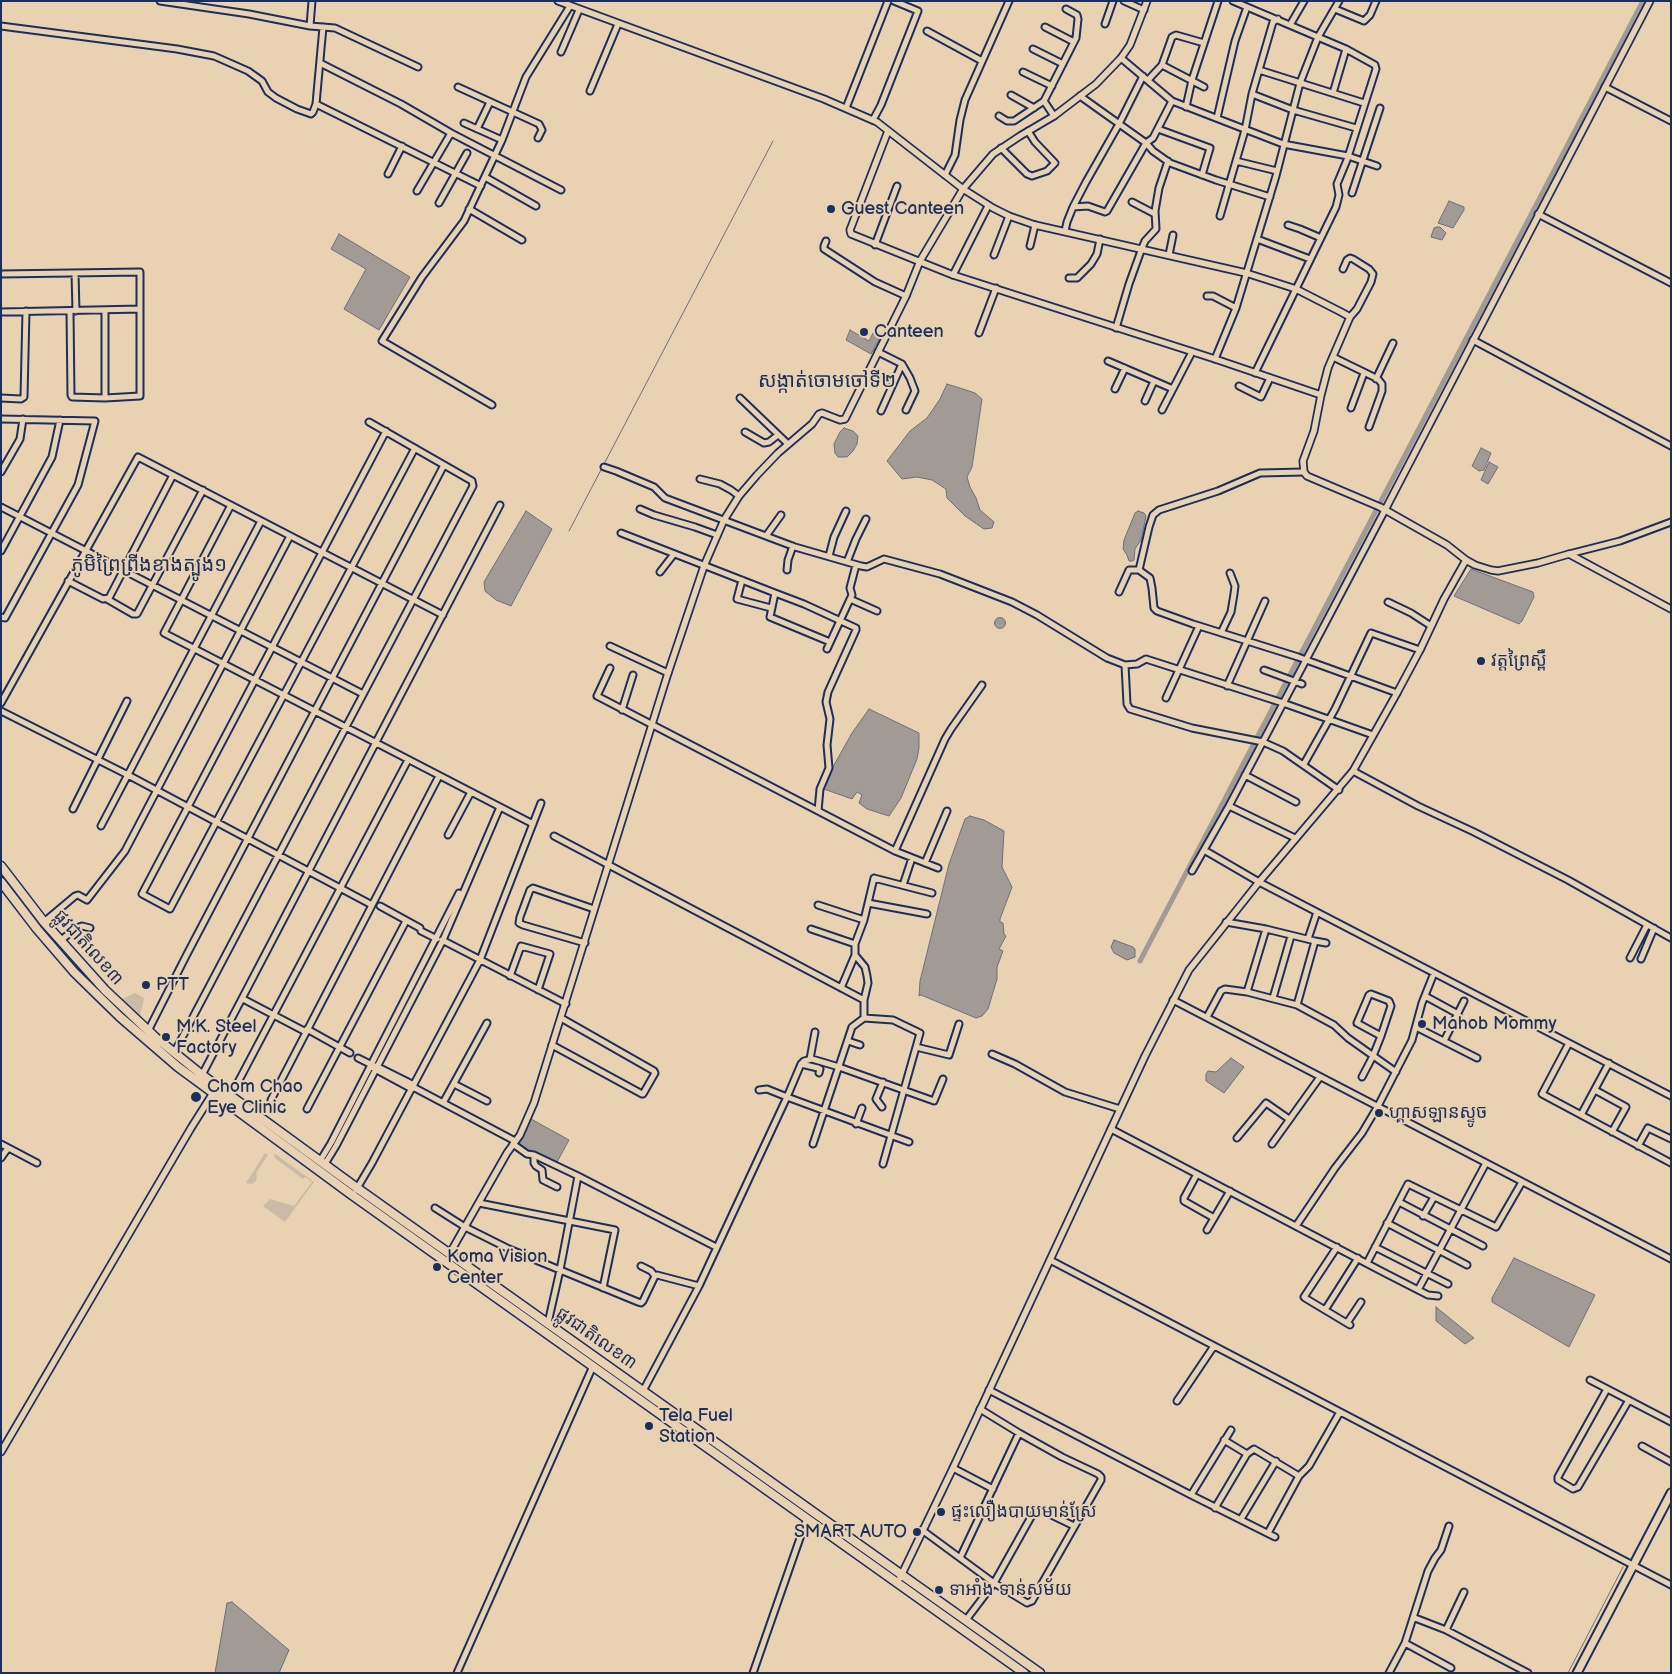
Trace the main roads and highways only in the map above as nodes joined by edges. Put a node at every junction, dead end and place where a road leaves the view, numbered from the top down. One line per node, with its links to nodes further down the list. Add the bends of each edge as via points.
1 (1, 866): 3 (highway, ផ្លូវជាតិលេខ៣, via 44,922 105,990 148,1031 217,1086)
2 (3, 889): 3 (highway, ផ្លូវជាតិលេខ៣, via 100,998 150,1044 212,1093)
3 (226, 1098): 4 (highway, ផ្លូវជាតិលេខ៣); 4 (highway, ផ្លូវជាតិលេខ៣, via 323,1163)
4 (355, 1191): 6 (highway, ផ្លូវជាតិលេខ៣, via 593,1366); 7 (highway, ផ្លូវជាតិលេខ៣, via 450,1253)
5 (1671, 1493): 8 (main road)
6 (1022, 1672)
7 (1040, 1673)
8 (1577, 1673)

